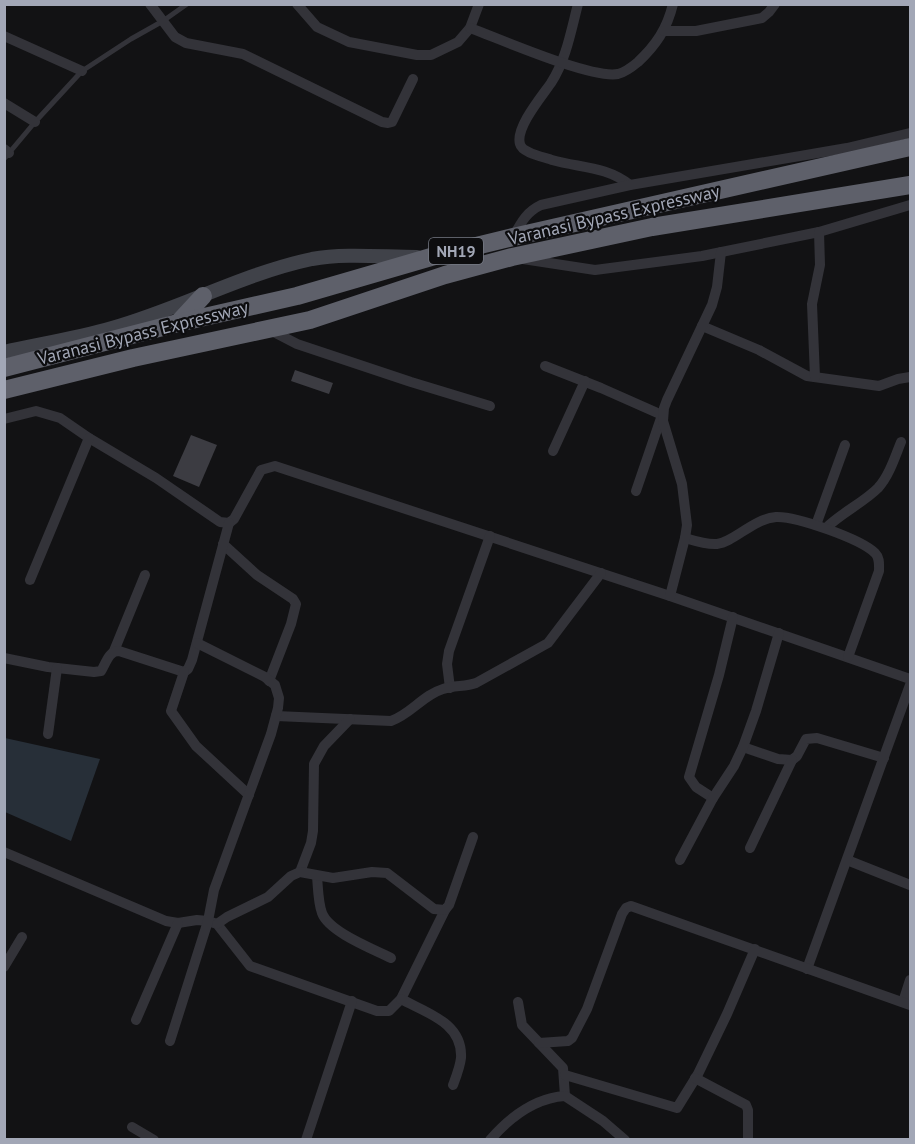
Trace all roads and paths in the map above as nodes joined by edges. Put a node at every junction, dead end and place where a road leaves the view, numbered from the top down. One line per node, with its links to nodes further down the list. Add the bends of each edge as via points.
1 (150, 4): 8 (street)
2 (187, 4): 8 (lane)
3 (297, 4): 9 (street, via 317,27 335,37 417,55 432,56 447,49)
4 (479, 4): 9 (street)
5 (578, 4): 12 (street)
6 (673, 4): 10 (street)
7 (775, 4): 10 (street, via 762,18 696,31)
8 (163, 21): 13 (lane); 14 (street, via 175,37 186,43 243,54 388,123)
9 (470, 28): 12 (street)
10 (664, 31): 12 (street, via 650,51 618,74)
11 (4, 36): 13 (street)
12 (562, 62): 20 (street, via 531,109 519,143 541,157 607,171)
13 (82, 71): 16 (lane)
14 (413, 79)
15 (4, 103): 16 (street)
16 (35, 122): 19 (lane)
17 (910, 133): 20 (street, via 847,148)
18 (910, 147): 24 (highway, Varanasi Bypass Expressway / NH19)
19 (6, 154)
20 (630, 185): 24 (street, via 532,209)
21 (910, 185): 27 (highway, Varanasi Bypass Expressway / NH19, via 652,227)
22 (909, 207): 23 (street)
23 (819, 232): 25 (street); 35 (street, via 820,265 812,304)
24 (513, 237): 26 (highway, Varanasi Bypass Expressway / NH19)
25 (721, 252): 27 (street, via 595,270); 30 (street, via 717,287)
26 (431, 257): 28 (street, via 312,259 241,279); 29 (highway, Varanasi Bypass Expressway / NH19, via 297,296)
27 (512, 257): 31 (highway, Varanasi Bypass Expressway / NH19, via 310,320)
28 (203, 296): 29 (highway); 32 (street, via 113,328)
29 (178, 323): 34 (highway, Varanasi Bypass Expressway / NH19)
30 (702, 326): 35 (street); 40 (street)
31 (267, 328): 38 (highway, Varanasi Bypass Expressway / NH19); 39 (street, via 297,344)
32 (4, 352)
33 (545, 366): 37 (street)
34 (4, 368)
35 (815, 377): 36 (street, via 879,387)
36 (910, 377)
37 (585, 381): 40 (street); 45 (street)
38 (4, 390)
39 (490, 406)
40 (662, 415): 46 (street); 50 (street, via 682,484)
41 (4, 419): 42 (street, via 36,411 46,413)
42 (89, 438): 47 (street, via 220,522); 54 (street)
43 (901, 442): 48 (street, via 877,488)
44 (845, 445): 48 (street)
45 (553, 451)
46 (636, 491)
47 (229, 523): 49 (street, via 261,470 276,466); 51 (street)
48 (821, 526): 50 (street, via 777,517 759,522 721,543); 60 (street, via 875,553 879,561)
49 (490, 536): 52 (street); 67 (street, via 449,651)
50 (685, 538): 55 (street)
51 (223, 544): 58 (street); 65 (street, via 296,604)
52 (601, 573): 55 (street); 67 (street, via 548,643 476,683)
53 (145, 575): 59 (street)
54 (30, 580)
55 (670, 596): 56 (street)
56 (733, 617): 57 (street); 75 (street, via 689,777)
57 (779, 633): 60 (street); 71 (street)
58 (197, 643): 63 (street); 65 (street)
59 (114, 651): 62 (street, via 100,671); 63 (street)
60 (848, 657): 64 (street)
61 (4, 658): 62 (street)
62 (57, 668): 70 (street)
63 (184, 672): 74 (street, via 171,711 196,746)
64 (910, 679)
65 (269, 681): 68 (street, via 279,698)
66 (910, 685): 72 (street)
67 (450, 688): 69 (street, via 431,695 391,721)
68 (276, 716): 69 (street); 74 (street)
69 (350, 719): 81 (street, via 324,746 314,764 313,831)
70 (48, 734)
71 (743, 747): 73 (street); 75 (street)
72 (884, 758): 73 (street, via 812,737 806,739); 80 (street)
73 (792, 760): 77 (street)
74 (249, 795): 86 (street, via 214,890)
75 (713, 798): 79 (street)
76 (473, 837): 84 (street)
77 (750, 848)
78 (4, 852): 85 (street)
79 (680, 860)
80 (847, 860): 83 (street); 91 (street)
81 (300, 872): 82 (street); 86 (street, via 268,897)
82 (317, 876): 84 (street, via 387,873 434,909); 89 (street, via 320,907 326,920 338,931)
83 (910, 885)
84 (445, 910): 93 (street)
85 (178, 923): 86 (street); 97 (street)
86 (212, 923): 94 (street, via 250,966); 98 (street)
87 (22, 937): 90 (street)
88 (755, 949): 91 (street); 99 (street, via 640,908 626,908 578,1028 568,1041); 101 (street)
89 (391, 958)
90 (4, 968)
91 (807, 969): 96 (street)
92 (910, 980): 96 (street)
93 (401, 999): 94 (street, via 389,1011); 102 (street, via 452,1028 461,1057)
94 (352, 1001): 106 (street)
95 (518, 1002): 99 (street, via 522,1025)
96 (907, 1004)
97 (136, 1020)
98 (170, 1041)
99 (539, 1043): 100 (street)
100 (565, 1075): 101 (street, via 677,1108); 103 (street)
101 (696, 1078): 109 (street, via 746,1105)
102 (453, 1085)
103 (565, 1096): 107 (street, via 547,1099 515,1114); 108 (street)
104 (132, 1127): 105 (street)
105 (154, 1140)
106 (306, 1140)
107 (490, 1140)
108 (625, 1140)
109 (748, 1140)

